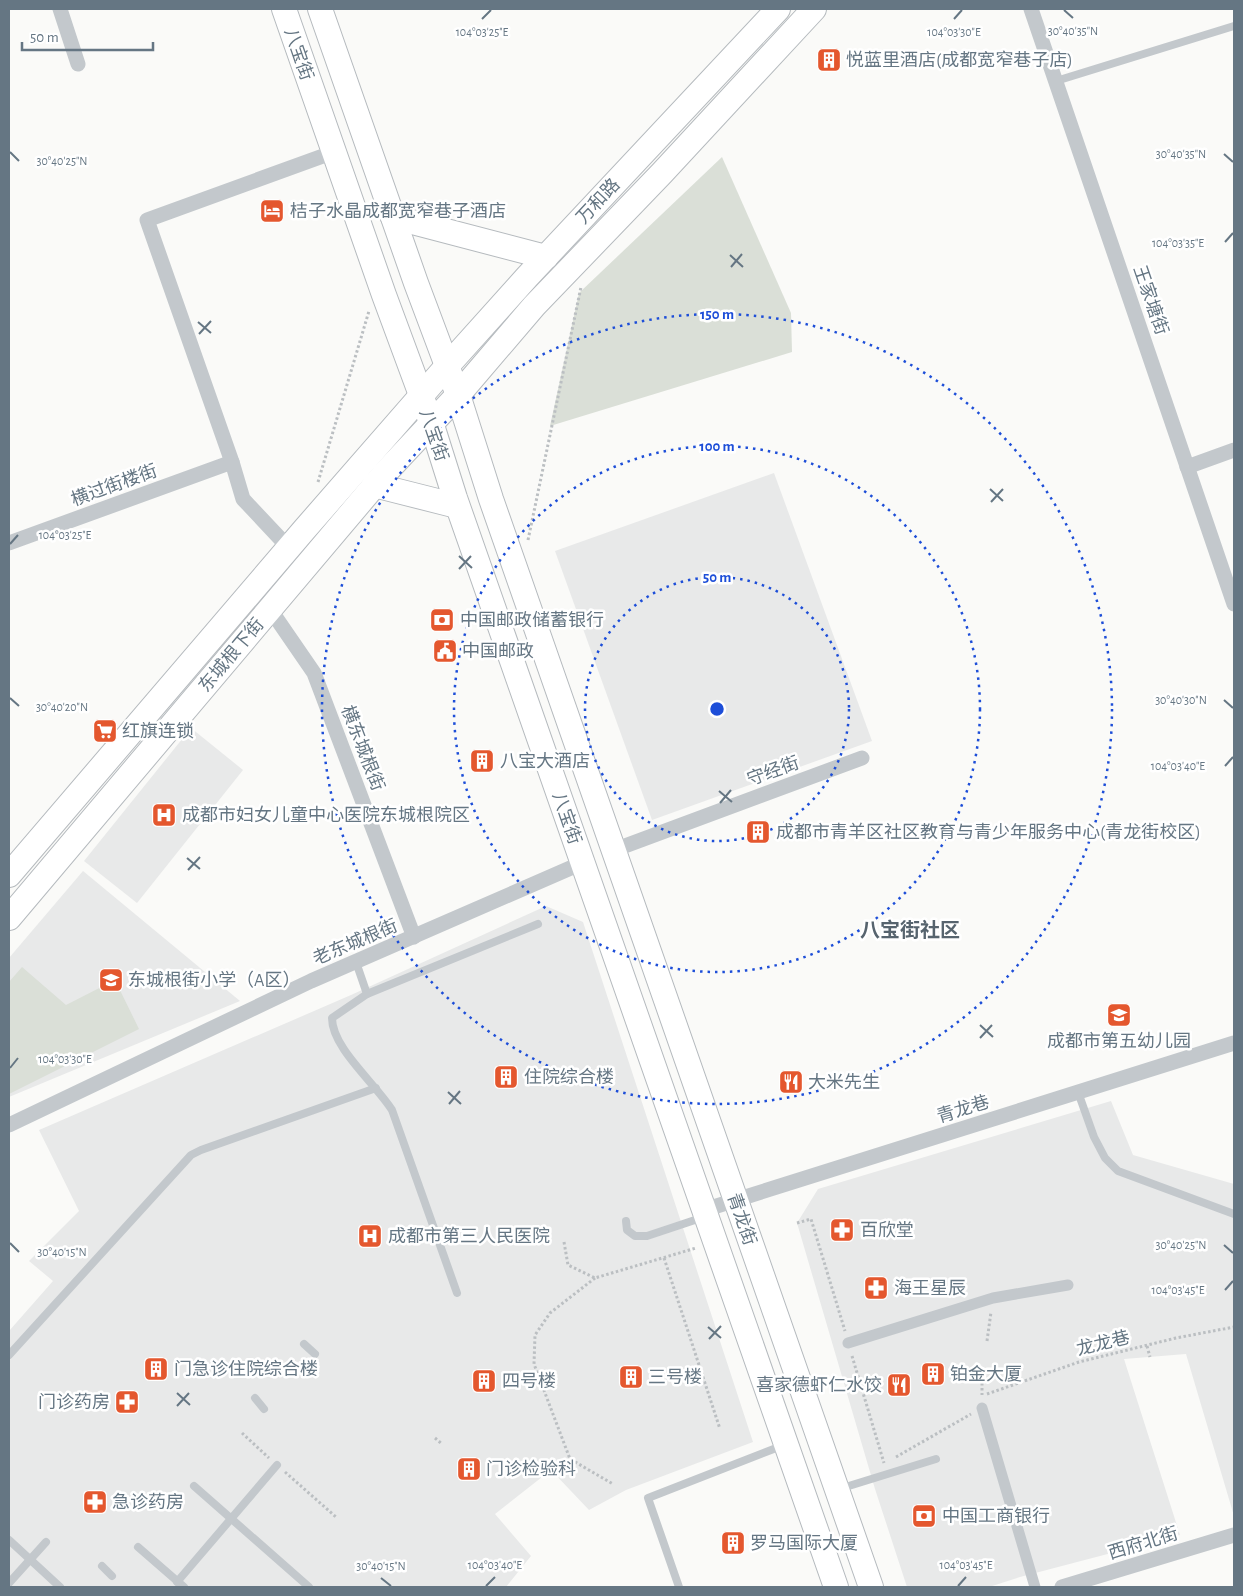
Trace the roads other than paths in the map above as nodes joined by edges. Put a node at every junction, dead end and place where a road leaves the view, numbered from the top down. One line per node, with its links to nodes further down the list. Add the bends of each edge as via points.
1 (60, 9): 8 (street)
2 (284, 9): 10 (main road, 八宝街)
3 (320, 9): 11 (main road, 八宝街)
4 (778, 9): 12 (main road, 万和路)
5 (814, 9): 14 (main road, 万和路, via 534,306)
6 (1031, 9): 9 (street, 王家塘街)
7 (1234, 26): 9 (lane)
8 (78, 64)
9 (1056, 81): 19 (street, 王家塘街)
10 (334, 152): 15 (main road, 八宝街); 18 (street, via 147,220)
11 (393, 217): 12 (main road); 13 (main road, 八宝街)
12 (546, 257): 13 (main road, 万和路)
13 (448, 365): 14 (main road, 八宝街); 15 (main road, 万和路)
14 (458, 395): 16 (main road, 东城根下街); 27 (main road, 八宝街, via 488,491)
15 (421, 397): 16 (main road, 八宝街); 23 (main road, 东城根下街)
16 (431, 422): 20 (main road, 东城根下街); 21 (main road, 八宝街)
17 (1234, 450): 19 (street)
18 (232, 462): 22 (street, 横过街楼街); 23 (street, via 243,499)
19 (1187, 466): 24 (street, 王家塘街)
20 (374, 485): 21 (main road); 25 (main road, 东城根下街)
21 (458, 506): 28 (main road, 八宝街)
22 (9, 543)
23 (289, 548): 29 (main road, 东城根下街)
24 (1234, 604)
25 (270, 609): 30 (main road, 东城根下街); 32 (street, 横东城根街, via 314,673)
26 (862, 758): 27 (street, 守经街)
27 (614, 850): 39 (main road, 青龙街)
28 (582, 863): 32 (street, 老东城根街); 40 (main road, 青龙街)
29 (9, 875)
30 (9, 918)
31 (538, 924): 34 (lane)
32 (414, 937): 33 (street, 老东城根街)
33 (356, 962): 34 (lane); 38 (street, 老东城根街)
34 (367, 994): 36 (lane, via 332,1018 332,1028 342,1047)
35 (1234, 1043): 37 (street, 青龙巷)
36 (376, 1088): 44 (lane, via 392,1110); 47 (lane, via 191,1155)
37 (1078, 1092): 39 (street, 青龙巷); 41 (lane, via 1105,1158 1118,1170)
38 (9, 1124)
39 (736, 1200): 40 (street, 青龙巷); 56 (main road, 青龙街)
40 (704, 1210): 42 (lane, via 698,1219 647,1236 635,1236 627,1230); 52 (main road, 青龙街)
41 (1234, 1214)
42 (626, 1221)
43 (1068, 1285): 45 (street, via 993,1298)
44 (457, 1293)
45 (848, 1343)
46 (304, 1344): 48 (lane)
47 (9, 1354)
48 (315, 1354)
49 (255, 1398): 51 (lane)
50 (982, 1402): 73 (street)
51 (264, 1409)
52 (786, 1444): 70 (lane, via 648,1498); 71 (main road, 青龙街)
53 (936, 1459): 56 (lane)
54 (277, 1465): 57 (lane)
55 (194, 1486): 57 (lane)
56 (837, 1489): 72 (main road, 青龙街)
57 (232, 1518): 65 (lane); 69 (lane)
58 (1234, 1535): 74 (street, 西府北街)
59 (9, 1540): 62 (lane)
60 (46, 1542): 62 (lane)
61 (138, 1547): 65 (lane)
62 (30, 1560): 66 (lane); 67 (lane)
63 (102, 1566): 64 (lane)
64 (112, 1576)
65 (177, 1582): 68 (lane)
66 (9, 1584)
67 (60, 1587)
68 (184, 1587)
69 (309, 1587)
70 (679, 1587)
71 (836, 1587)
72 (871, 1587)
73 (1035, 1587)
74 (1062, 1587)

